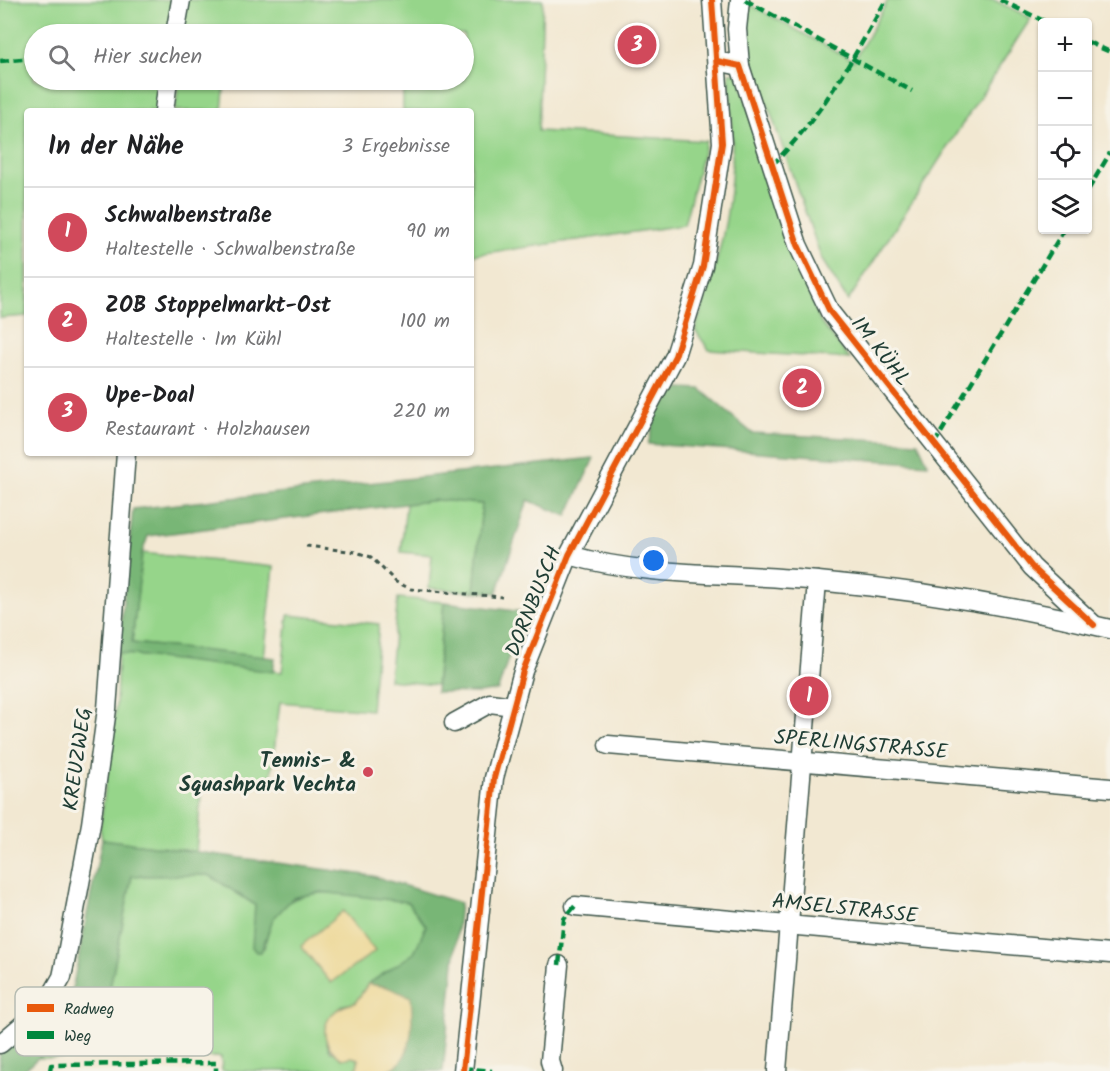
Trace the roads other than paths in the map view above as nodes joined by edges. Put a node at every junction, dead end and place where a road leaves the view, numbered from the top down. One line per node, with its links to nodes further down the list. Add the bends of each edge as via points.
1 (182, 0): 4 (street)
2 (711, 0): 5 (street, DORNBUSCH)
3 (740, 0): 6 (street, IM KÜHL)
4 (177, 24)
5 (717, 61): 6 (street); 10 (street, DORNBUSCH, via 722,143 697,287 675,356)
6 (740, 66): 12 (street, IM KÜHL, via 798,244 830,312 1032,567)
7 (167, 90): 8 (street)
8 (164, 108)
9 (126, 456): 22 (street, KREUZWEG, via 107,709 91,824 62,977)
10 (568, 555): 11 (street, IM KÜHL, via 603,565); 13 (street, DORNBUSCH)
11 (817, 580): 12 (street, IM KÜHL, via 973,602); 16 (street)
12 (1102, 627)
13 (513, 706): 14 (street, via 490,702); 25 (street, DORNBUSCH, via 494,778)
14 (454, 723)
15 (608, 745): 16 (street, SPERLINGSTRASSE)
16 (803, 762): 17 (street, SPERLINGSTRASSE); 19 (street)
17 (1110, 788)
18 (575, 906): 19 (street, AMSELSTRASSE)
19 (788, 927): 20 (street, AMSELSTRASSE); 27 (street)
20 (1110, 954)
21 (559, 965): 26 (street, via 550,1061)
22 (56, 987)
23 (15, 1031): 24 (street, KREUZWEG)
24 (0, 1044)
25 (463, 1071)
26 (553, 1071)
27 (777, 1071)

